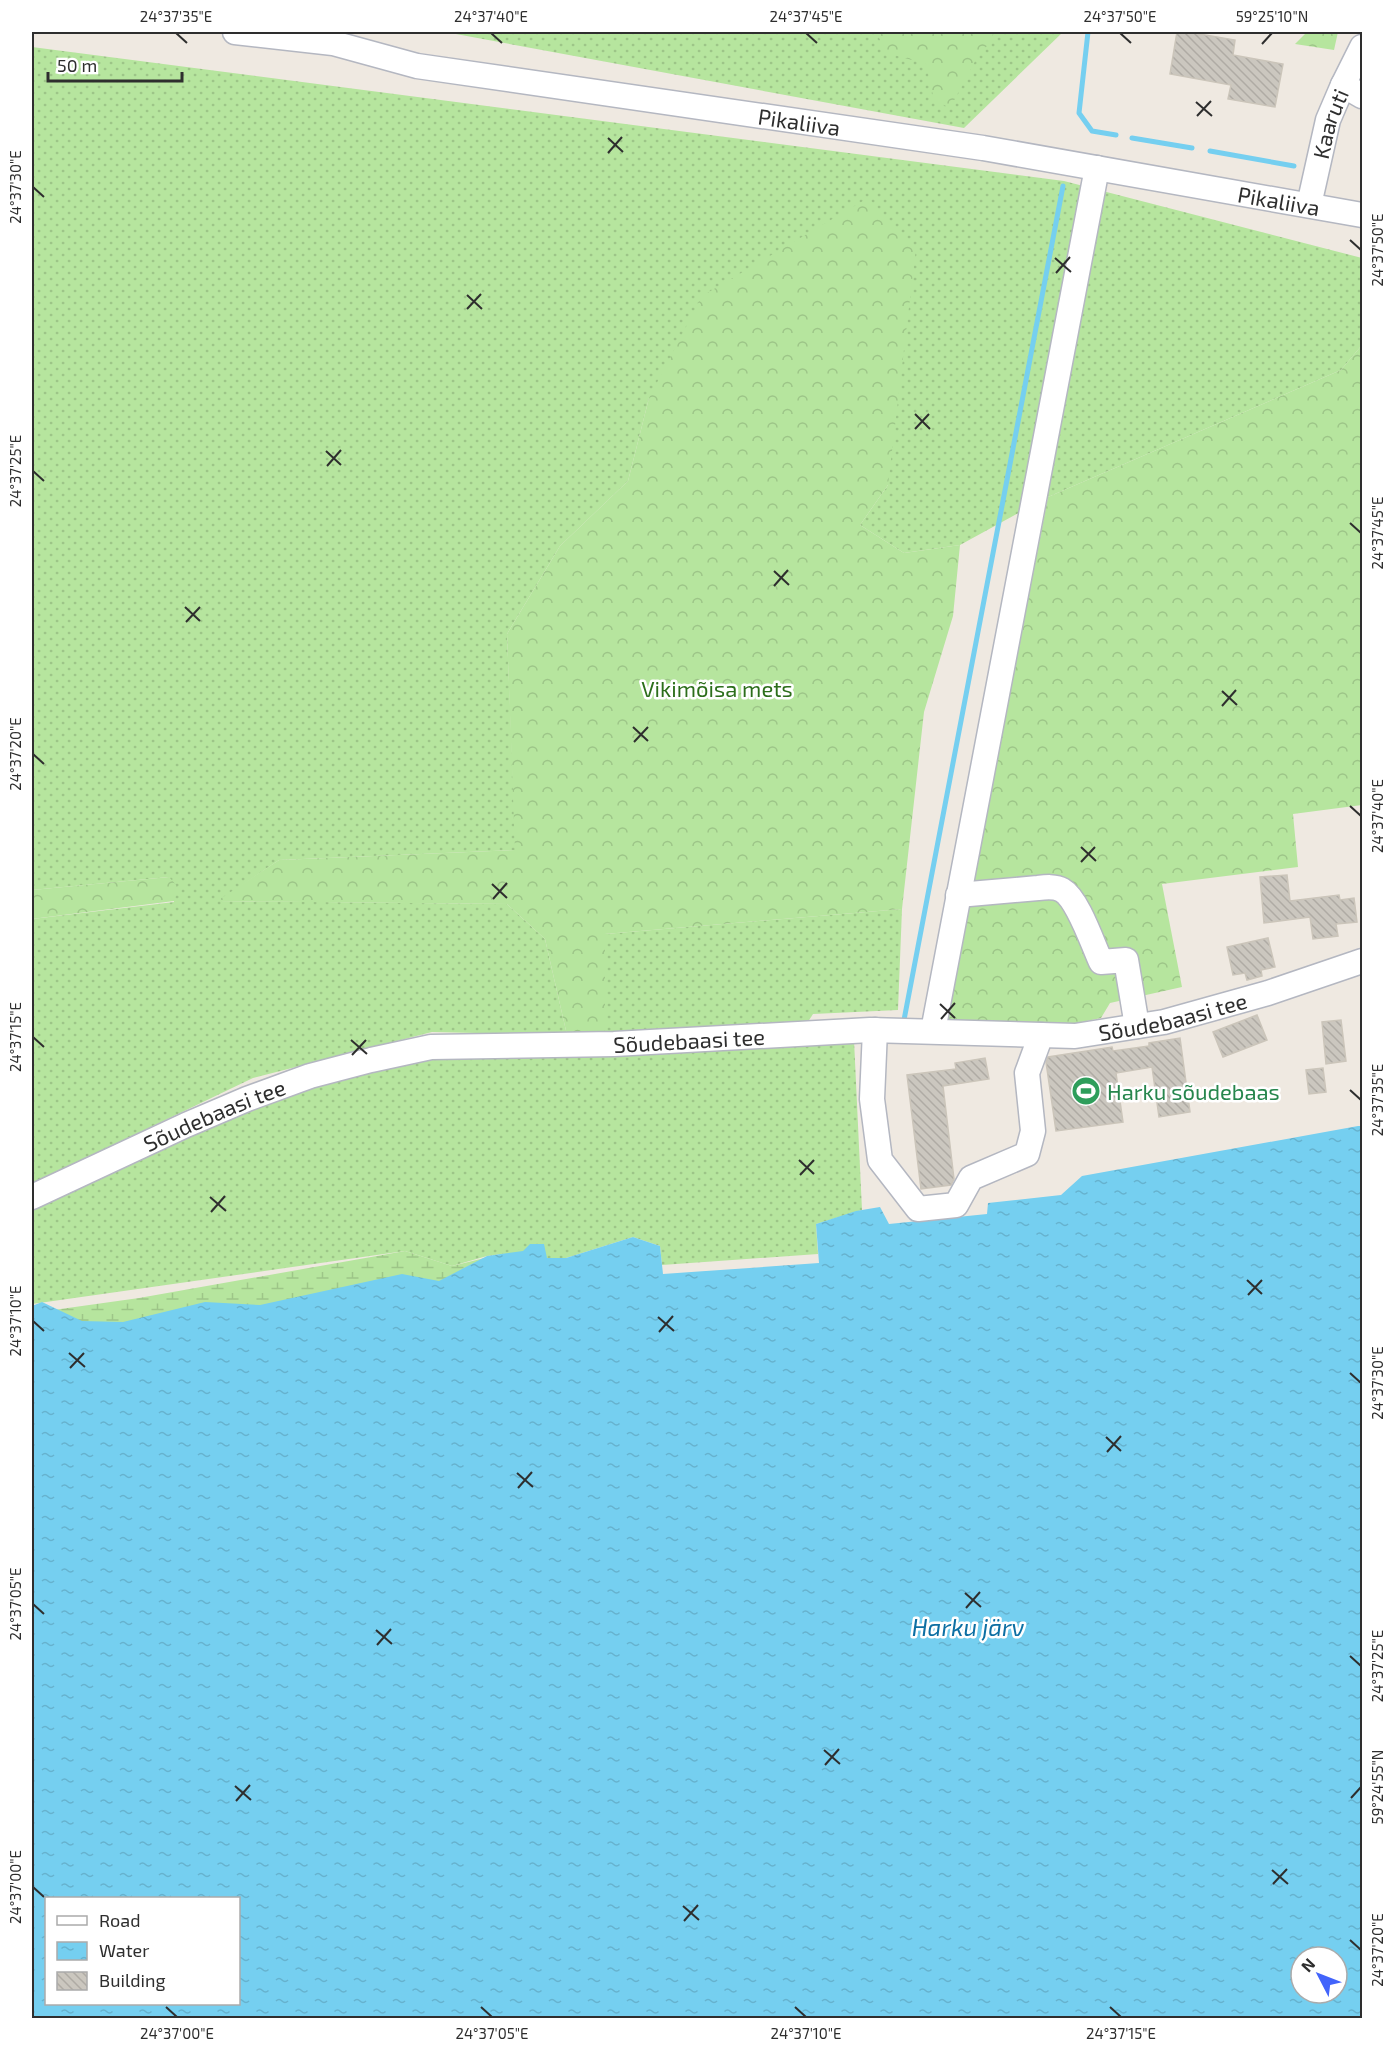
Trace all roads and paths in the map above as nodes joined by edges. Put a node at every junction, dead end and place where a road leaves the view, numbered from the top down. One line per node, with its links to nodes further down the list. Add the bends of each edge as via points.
1 (235, 32): 4 (street, Pikaliiva, via 333,44 417,66)
2 (1362, 47): 3 (street, Kaaruti)
3 (1353, 90): 5 (street, Kaaruti, via 1323,136)
4 (1096, 168): 5 (street, Pikaliiva); 7 (street)
5 (1309, 206): 6 (street, Pikaliiva)
6 (1362, 215)
7 (958, 896): 9 (street, via 1050,887 1064,890 1101,962 1126,960); 11 (street)
8 (1362, 961): 9 (street, Sõudebaasi tee, via 1268,993)
9 (1137, 1026): 12 (street, Sõudebaasi tee, via 1075,1036)
10 (876, 1030): 11 (street, Sõudebaasi tee); 12 (street, via 872,1098 880,1160 918,1209 956,1204 971,1178 1027,1154 1033,1131 1027,1073); 13 (street, Sõudebaasi tee, via 614,1044 431,1047 310,1076 247,1099)
11 (933, 1031): 12 (street, Sõudebaasi tee)
12 (1041, 1035)
13 (32, 1197)

